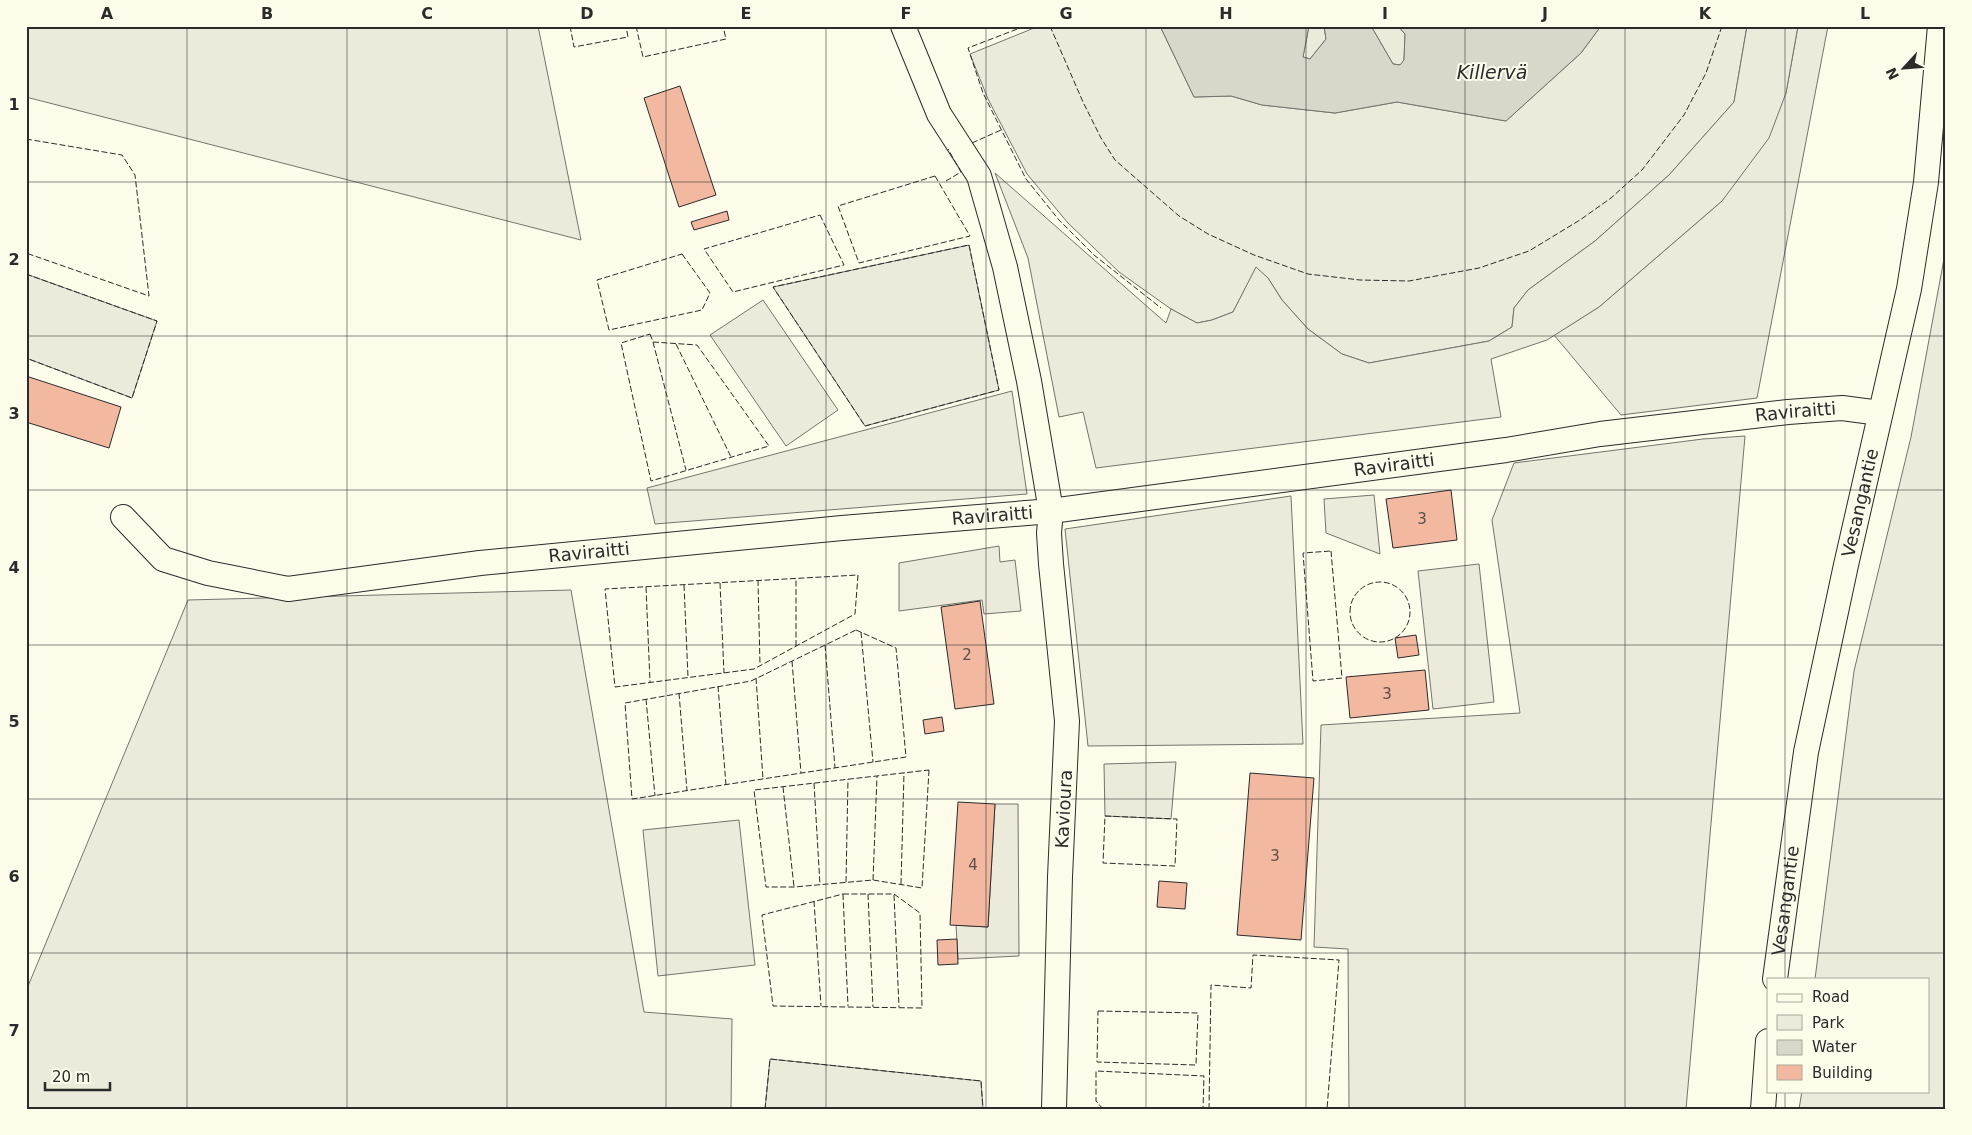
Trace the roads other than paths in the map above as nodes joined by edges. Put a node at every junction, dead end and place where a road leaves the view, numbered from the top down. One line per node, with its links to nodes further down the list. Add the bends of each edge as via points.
1 (904, 26): 4 (street, Kavioura, via 940,114 979,176 1006,267)
2 (1940, 26): 3 (street, Vesangantie, via 1926,182 1909,289)
3 (1880, 414): 4 (street, Raviraitti, via 1842,408 1788,412 1600,434 1506,450); 6 (street, Vesangantie, via 1806,752)
4 (1051, 511): 5 (street, Raviraitti, via 490,562 288,589 208,573 163,559); 8 (street, Kavioura, via 1050,564 1067,721)
5 (123, 517)
6 (1775, 978)
7 (1767, 1055): 9 (street)
8 (1054, 1109)
9 (1763, 1109)

